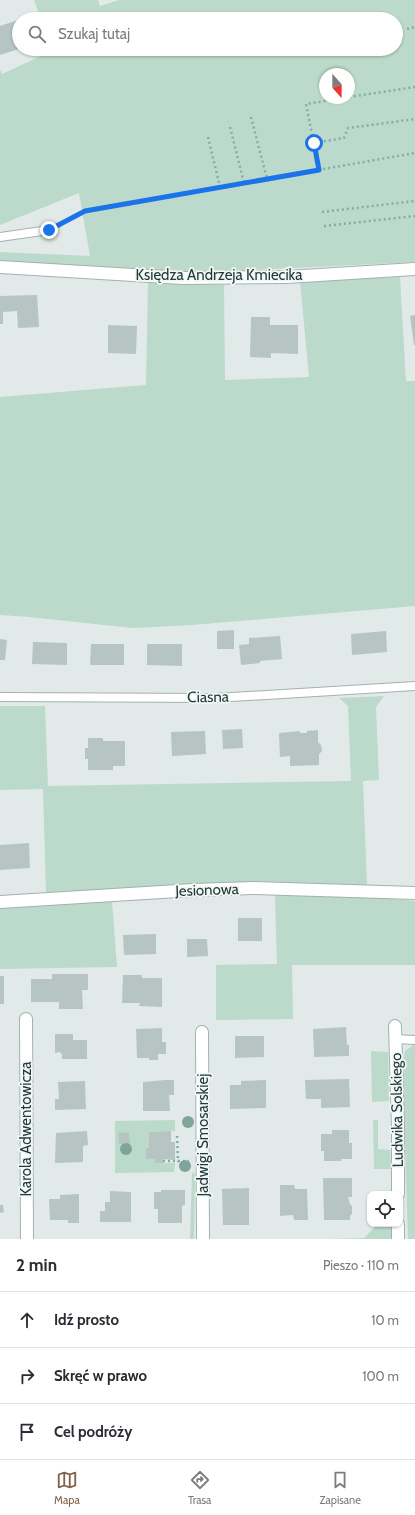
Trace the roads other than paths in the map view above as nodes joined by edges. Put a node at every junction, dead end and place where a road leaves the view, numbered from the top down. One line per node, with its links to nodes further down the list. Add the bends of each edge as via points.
1 (49, 230): 2 (lane)
2 (0, 237)
3 (0, 267): 4 (street, Księdza Andrzeja Kmiecika, via 183,278 287,277)
4 (415, 269)
5 (415, 686): 6 (lane, Ciasna, via 215,698)
6 (0, 697)
7 (415, 893): 8 (street, Jesionowa, via 253,888)
8 (0, 902)
9 (26, 1019): 16 (street, Karola Adwentowicza)
10 (395, 1026): 12 (street, Ludwika Solskiego)
11 (202, 1032): 17 (street, Jadwigi Smosarskiej)
12 (395, 1039): 13 (lane); 14 (street, Ludwika Solskiego)
13 (415, 1040)
14 (398, 1191)
15 (398, 1227): 18 (street)
16 (27, 1239)
17 (203, 1239)
18 (398, 1239)

